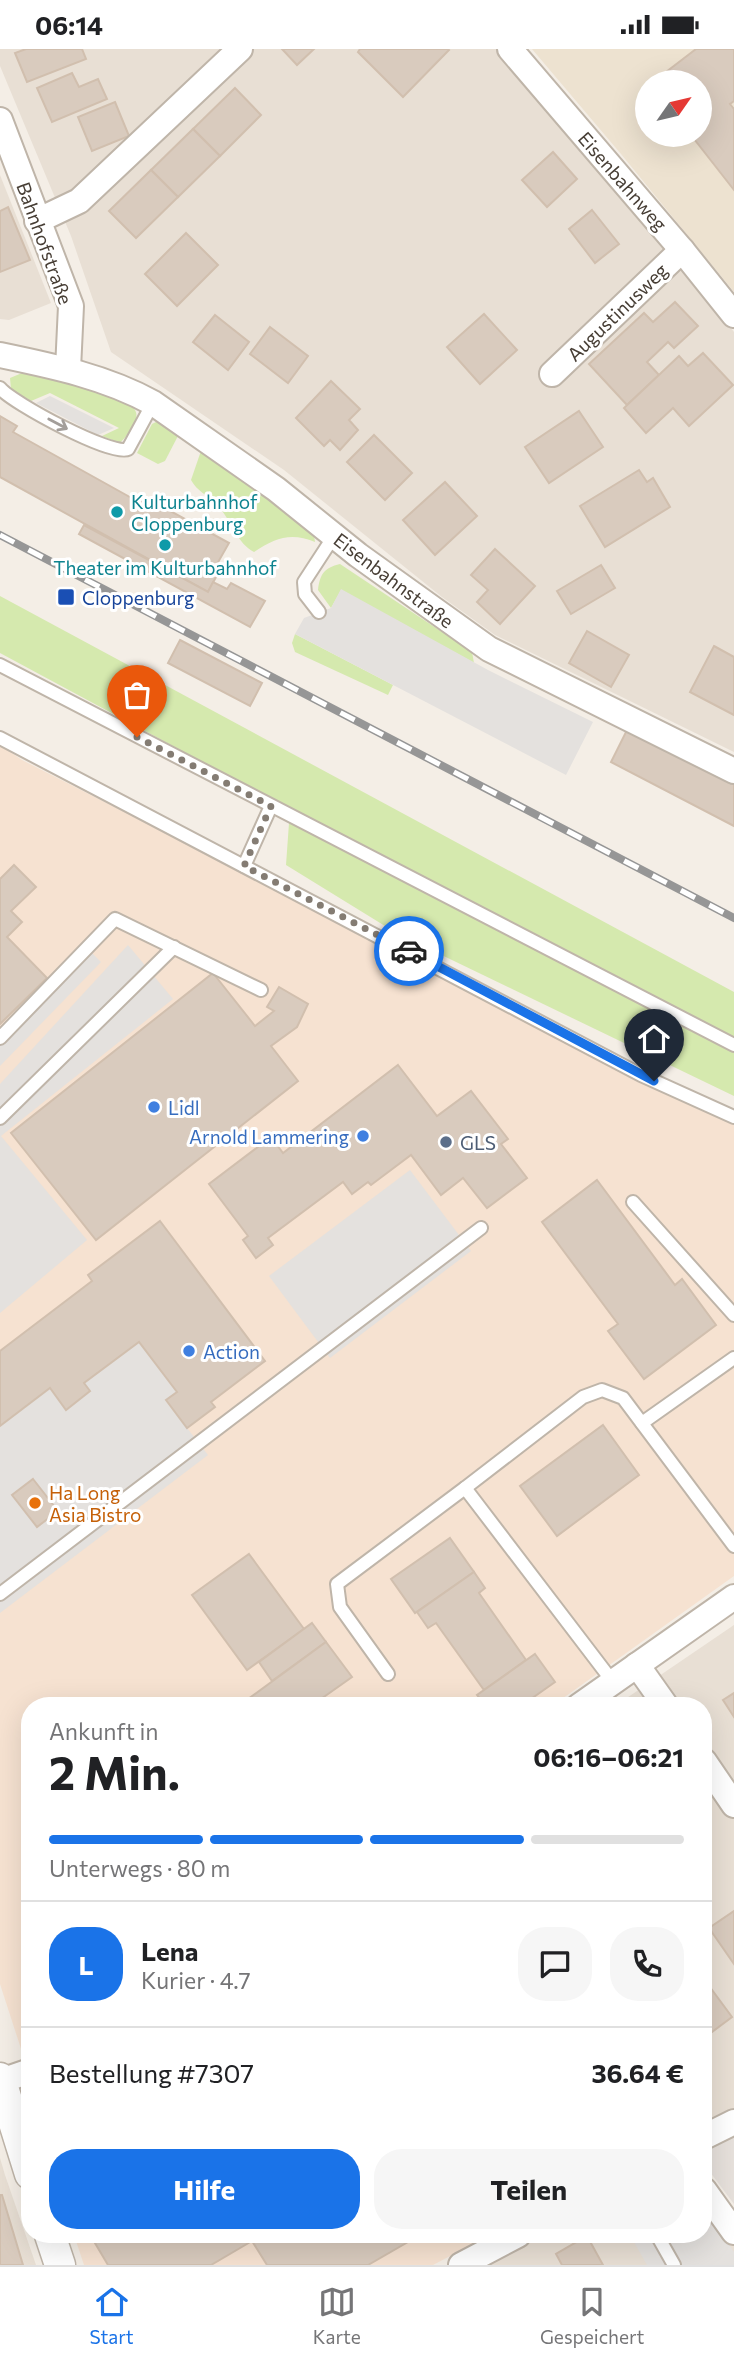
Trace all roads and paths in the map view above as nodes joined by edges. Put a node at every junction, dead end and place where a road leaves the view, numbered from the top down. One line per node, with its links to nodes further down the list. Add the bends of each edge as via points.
1 (240, 49): 4 (street, via 79,201)
2 (510, 49): 5 (street, Eisenbahnweg)
3 (0, 120): 4 (street, Bahnhofstraße)
4 (37, 221): 8 (street, Bahnhofstraße, via 71,306)
5 (682, 250): 6 (street, Eisenbahnweg); 9 (street, Augustinusweg)
6 (734, 315)
7 (0, 355): 8 (street, Eisenbahnstraße)
8 (68, 369): 11 (street, Eisenbahnstraße)
9 (552, 374)
10 (0, 388): 11 (lane, one-way to 11, via 60,426 124,452)
11 (153, 403): 12 (street, Eisenbahnstraße, via 276,489)
12 (334, 536): 13 (lane, via 304,582 305,594); 16 (street, Eisenbahnstraße, via 489,649)
13 (319, 613)
14 (0, 665): 17 (lane)
15 (0, 739): 18 (lane)
16 (734, 771)
17 (271, 806): 18 (lane); 22 (lane)
18 (244, 866): 23 (lane, via 641,1075)
19 (174, 947): 20 (lane); 21 (lane, via 116,919); 24 (lane)
20 (261, 989)
21 (0, 1038)
22 (734, 1045)
23 (734, 1117)
24 (0, 1118)
25 (633, 1202): 27 (lane)
26 (481, 1228): 32 (lane)
27 (734, 1315)
28 (734, 1358): 29 (lane)
29 (642, 1423): 30 (lane, via 623,1398 602,1390 583,1397); 31 (lane)
30 (465, 1488): 35 (lane, via 337,1584 340,1607); 36 (lane)
31 (734, 1546)
32 (0, 1594)
33 (734, 1597): 34 (street)
34 (637, 1665): 36 (street); 38 (street)
35 (388, 1674)
36 (613, 1682): 37 (street)
37 (592, 1697)
38 (660, 1697)
39 (712, 1773): 40 (street)
40 (734, 1805)
41 (21, 2076): 42 (street)
42 (0, 2079): 45 (street)
43 (734, 2122): 44 (street)
44 (712, 2133)
45 (11, 2146): 46 (street)
46 (21, 2161)
47 (712, 2201): 48 (street)
48 (734, 2232)
49 (53, 2243): 52 (street)
50 (503, 2243): 53 (street)
51 (662, 2243): 54 (lane)
52 (60, 2265)
53 (461, 2265)
54 (674, 2265)

